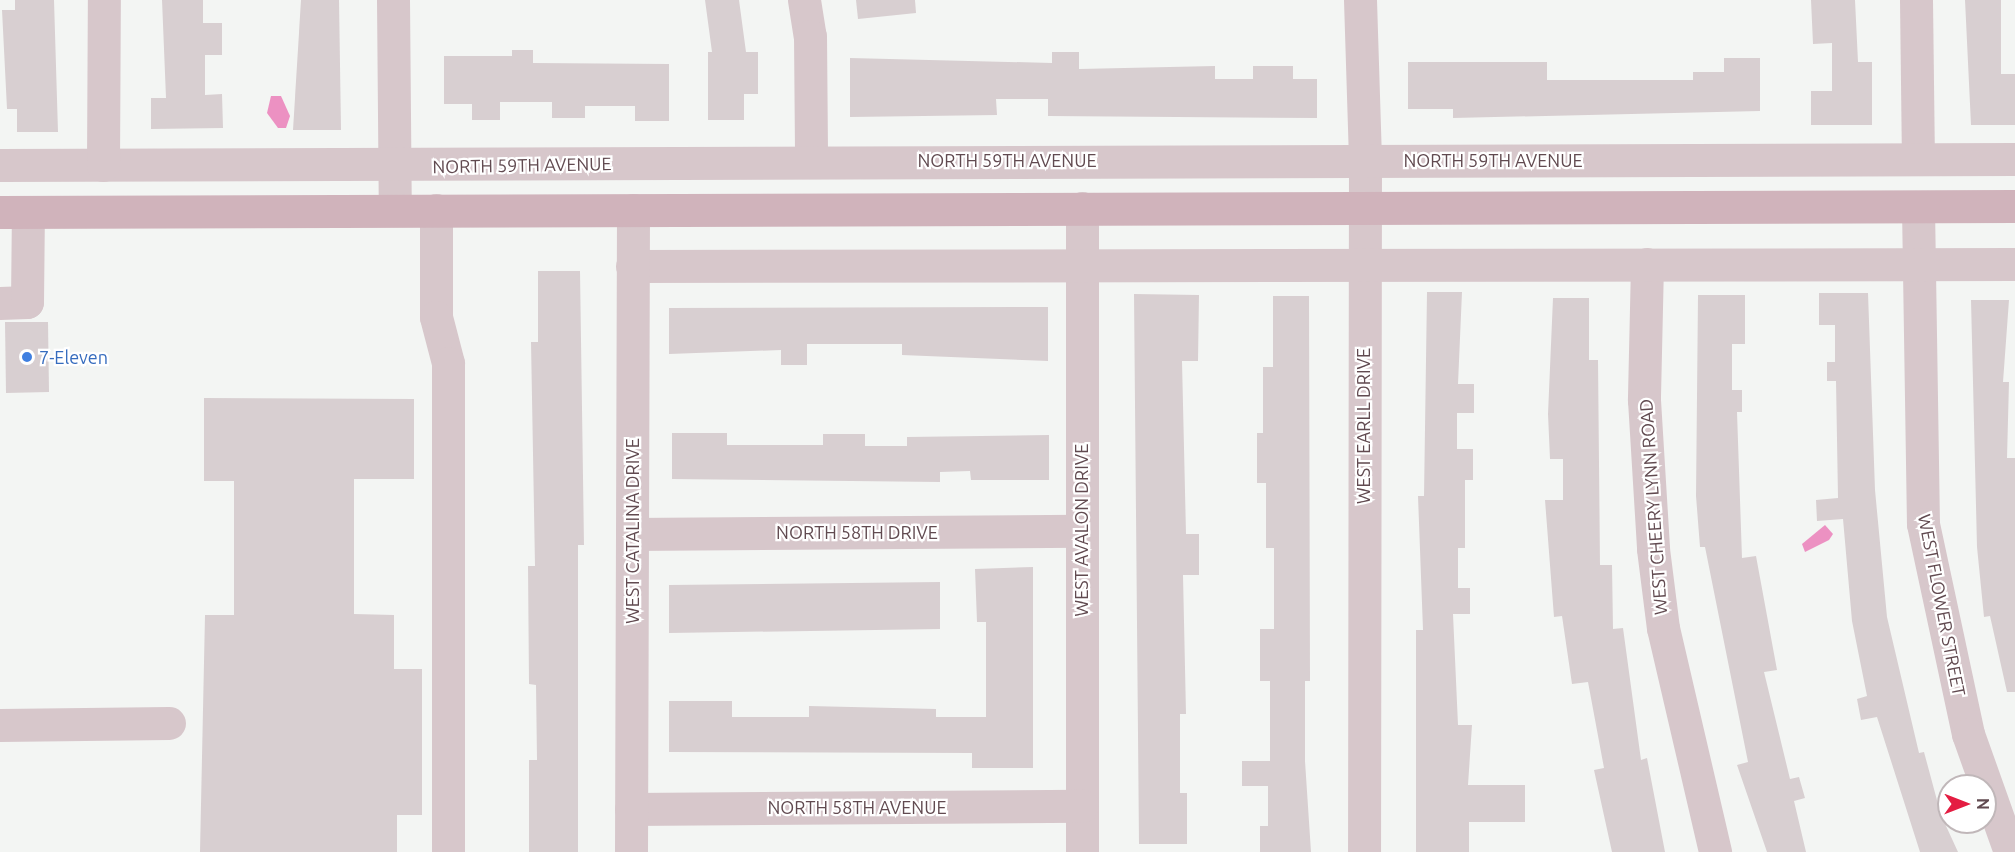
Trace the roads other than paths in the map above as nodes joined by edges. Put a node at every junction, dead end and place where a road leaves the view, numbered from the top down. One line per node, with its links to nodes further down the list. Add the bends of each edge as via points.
1 (104, 0): 11 (street)
2 (393, 0): 12 (street)
3 (804, 0): 9 (street, via 810,36)
4 (1360, 0): 8 (street, WEST EARLL DRIVE)
5 (1916, 0): 6 (street)
6 (1918, 159): 7 (street, NORTH 59TH AVENUE); 8 (street, NORTH 59TH AVENUE)
7 (2015, 159)
8 (1365, 161): 9 (street, NORTH 59TH AVENUE); 16 (street, WEST EARLL DRIVE)
9 (811, 162): 12 (street, NORTH 59TH AVENUE)
10 (0, 165): 11 (street, NORTH 59TH AVENUE)
11 (103, 165): 12 (street, NORTH 59TH AVENUE)
12 (395, 166): 17 (street)
13 (2015, 206): 14 (main road)
14 (1918, 207): 16 (main road); 22 (street, WEST FLOWER STREET)
15 (1082, 208): 16 (main road); 19 (main road); 26 (street, WEST AVALON DRIVE)
16 (1364, 208): 24 (street, WEST EARLL DRIVE)
17 (395, 210): 18 (main road); 20 (main road)
18 (436, 210): 19 (main road); 34 (street, via 435,317 448,363)
19 (633, 210): 25 (street, WEST CATALINA DRIVE)
20 (14, 212): 27 (street, via 27,302)
21 (1647, 264): 22 (street); 24 (street); 38 (street, WEST CHEERY LYNN ROAD, via 1644,400 1656,571 1663,628)
22 (1918, 264): 23 (street); 39 (street, WEST FLOWER STREET, via 1923,524 1968,734)
23 (2015, 264)
24 (1363, 265): 26 (street); 37 (street, WEST EARLL DRIVE)
25 (632, 266): 26 (street); 29 (street, WEST CATALINA DRIVE)
26 (1081, 266): 28 (street, WEST AVALON DRIVE)
27 (0, 303)
28 (1081, 531): 29 (street, NORTH 58TH DRIVE); 32 (street, WEST AVALON DRIVE)
29 (632, 534): 33 (street, WEST CATALINA DRIVE)
30 (169, 723): 31 (street)
31 (0, 725)
32 (1082, 806): 33 (street, NORTH 58TH AVENUE); 36 (street, WEST AVALON DRIVE)
33 (632, 808): 35 (street, WEST CATALINA DRIVE)
34 (448, 852)
35 (632, 852)
36 (1082, 852)
37 (1364, 852)
38 (1715, 852)
39 (2010, 852)

